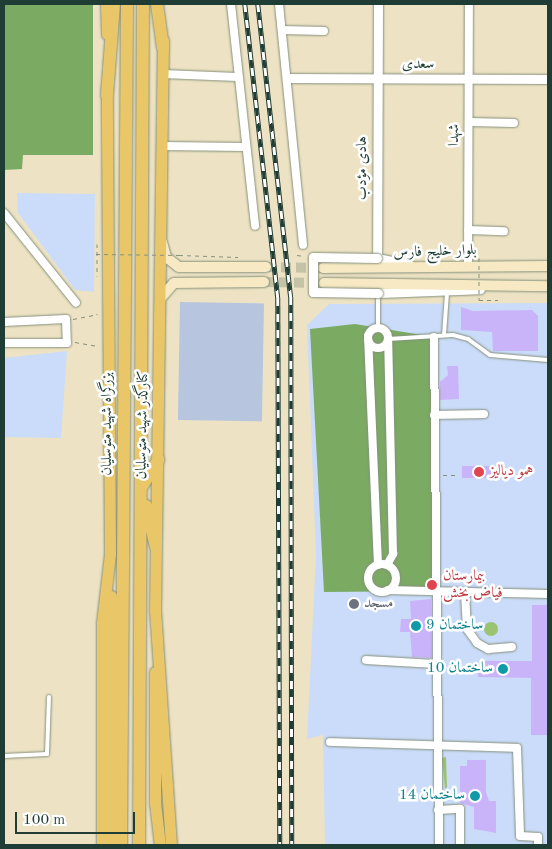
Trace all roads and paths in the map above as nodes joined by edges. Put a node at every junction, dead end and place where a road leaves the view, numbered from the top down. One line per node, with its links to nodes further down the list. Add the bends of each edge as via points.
1 (106, 4): 20 (main road)
2 (114, 4): 20 (highway)
3 (127, 4): 89 (highway, بزرگراه شهید متوسلیان)
4 (143, 4): 68 (highway)
5 (157, 4): 13 (highway)
6 (162, 4): 13 (main road, کنارگذر شهید متوسلیان)
7 (231, 4): 15 (street)
8 (279, 4): 11 (street)
9 (378, 4): 17 (street, هادی مؤدب)
10 (469, 4): 18 (street, شهدا)
11 (282, 30): 12 (street); 16 (street)
12 (324, 31)
13 (163, 48): 14 (main road, کنارگذر شهید متوسلیان)
14 (163, 74): 15 (street); 23 (main road, کنارگذر شهید متوسلیان)
15 (237, 77): 24 (street)
16 (287, 78): 17 (street, سعدی); 31 (street)
17 (377, 78): 18 (street, سعدی); 34 (street, هادی مؤدب)
18 (469, 79): 19 (street, سعدی); 21 (street, شهدا)
19 (548, 79)
20 (107, 95): 51 (main road)
21 (469, 122): 22 (street); 27 (street, شهدا)
22 (514, 122)
23 (162, 146): 24 (street); 29 (main road, کنارگذر شهید متوسلیان)
24 (246, 147): 26 (street)
25 (4, 213): 50 (street)
26 (255, 226)
27 (468, 230): 28 (street); 36 (street, شهدا)
28 (504, 231)
29 (160, 234): 38 (main road, via 166,257 179,267); 48 (main road, کنارگذر شهید متوسلیان)
30 (96, 244): 32 (path)
31 (304, 245)
32 (96, 254): 33 (path, bridge); 41 (path)
33 (243, 258)
34 (376, 258): 40 (street); 47 (street, bridge, via 313,257 313,292)
35 (479, 258): 49 (path, bridge, via 479,300)
36 (468, 266): 37 (main road, بلوار خلیج فارس); 40 (main road, بلوار خلیج فارس)
37 (548, 266)
38 (266, 267)
39 (323, 268): 40 (main road, بلوار خلیج فارس)
40 (428, 268)
41 (97, 276)
42 (264, 282): 48 (main road, via 174,283)
43 (324, 283): 44 (main road, بلوار خلیج فارس, via 449,281)
44 (507, 286): 45 (main road, بلوار خلیج فارس); 46 (street)
45 (548, 286)
46 (448, 292): 47 (street); 55 (lane)
47 (378, 293): 54 (lane)
48 (160, 298): 65 (main road, کنارگذر شهید متوسلیان)
49 (498, 300)
50 (76, 304)
51 (110, 309): 52 (path); 61 (main road)
52 (66, 319): 53 (street); 60 (street)
53 (4, 322)
54 (378, 328): 56 (street); 58 (street)
55 (444, 335): 57 (lane); 62 (lane, via 468,339 490,355)
56 (368, 336): 58 (street, via 376,347); 71 (street)
57 (434, 337): 58 (lane); 64 (street)
58 (388, 339): 72 (street, via 393,554)
59 (4, 343): 60 (street)
60 (67, 343): 61 (path, via 93,344)
61 (110, 353): 70 (main road)
62 (548, 360)
63 (484, 414): 64 (street)
64 (434, 415): 67 (street)
65 (158, 460): 68 (highway); 69 (main road, کنارگذر شهید متوسلیان)
66 (456, 475): 67 (path)
67 (434, 476): 74 (street)
68 (141, 488): 69 (highway); 90 (highway)
69 (156, 547): 77 (main road, کنارگذر شهید متوسلیان)
70 (110, 554): 87 (main road, via 102,623); 88 (main road)
71 (378, 565): 72 (street); 73 (street, via 371,570 370,583 376,590)
72 (387, 565): 73 (street, via 396,574)
73 (388, 590): 74 (street)
74 (435, 591): 75 (street); 80 (street)
75 (465, 592): 76 (street); 78 (street, via 467,629 477,643 488,649)
76 (548, 594)
77 (155, 610): 85 (main road); 93 (main road, کنارگذر شهید متوسلیان)
78 (512, 647)
79 (366, 660): 80 (street)
80 (435, 664): 83 (street)
81 (49, 697): 84 (lane, via 47,754)
82 (330, 742): 83 (street)
83 (436, 744): 86 (street); 96 (street, via 517,748 520,836 538,837)
84 (4, 756)
85 (155, 803): 91 (main road); 92 (main road)
86 (438, 810): 94 (street); 95 (street, via 460,809)
87 (101, 842)
88 (111, 845)
89 (121, 845)
90 (139, 845)
91 (152, 845)
92 (160, 845)
93 (171, 845)
94 (439, 845)
95 (460, 845)
96 (538, 845)

